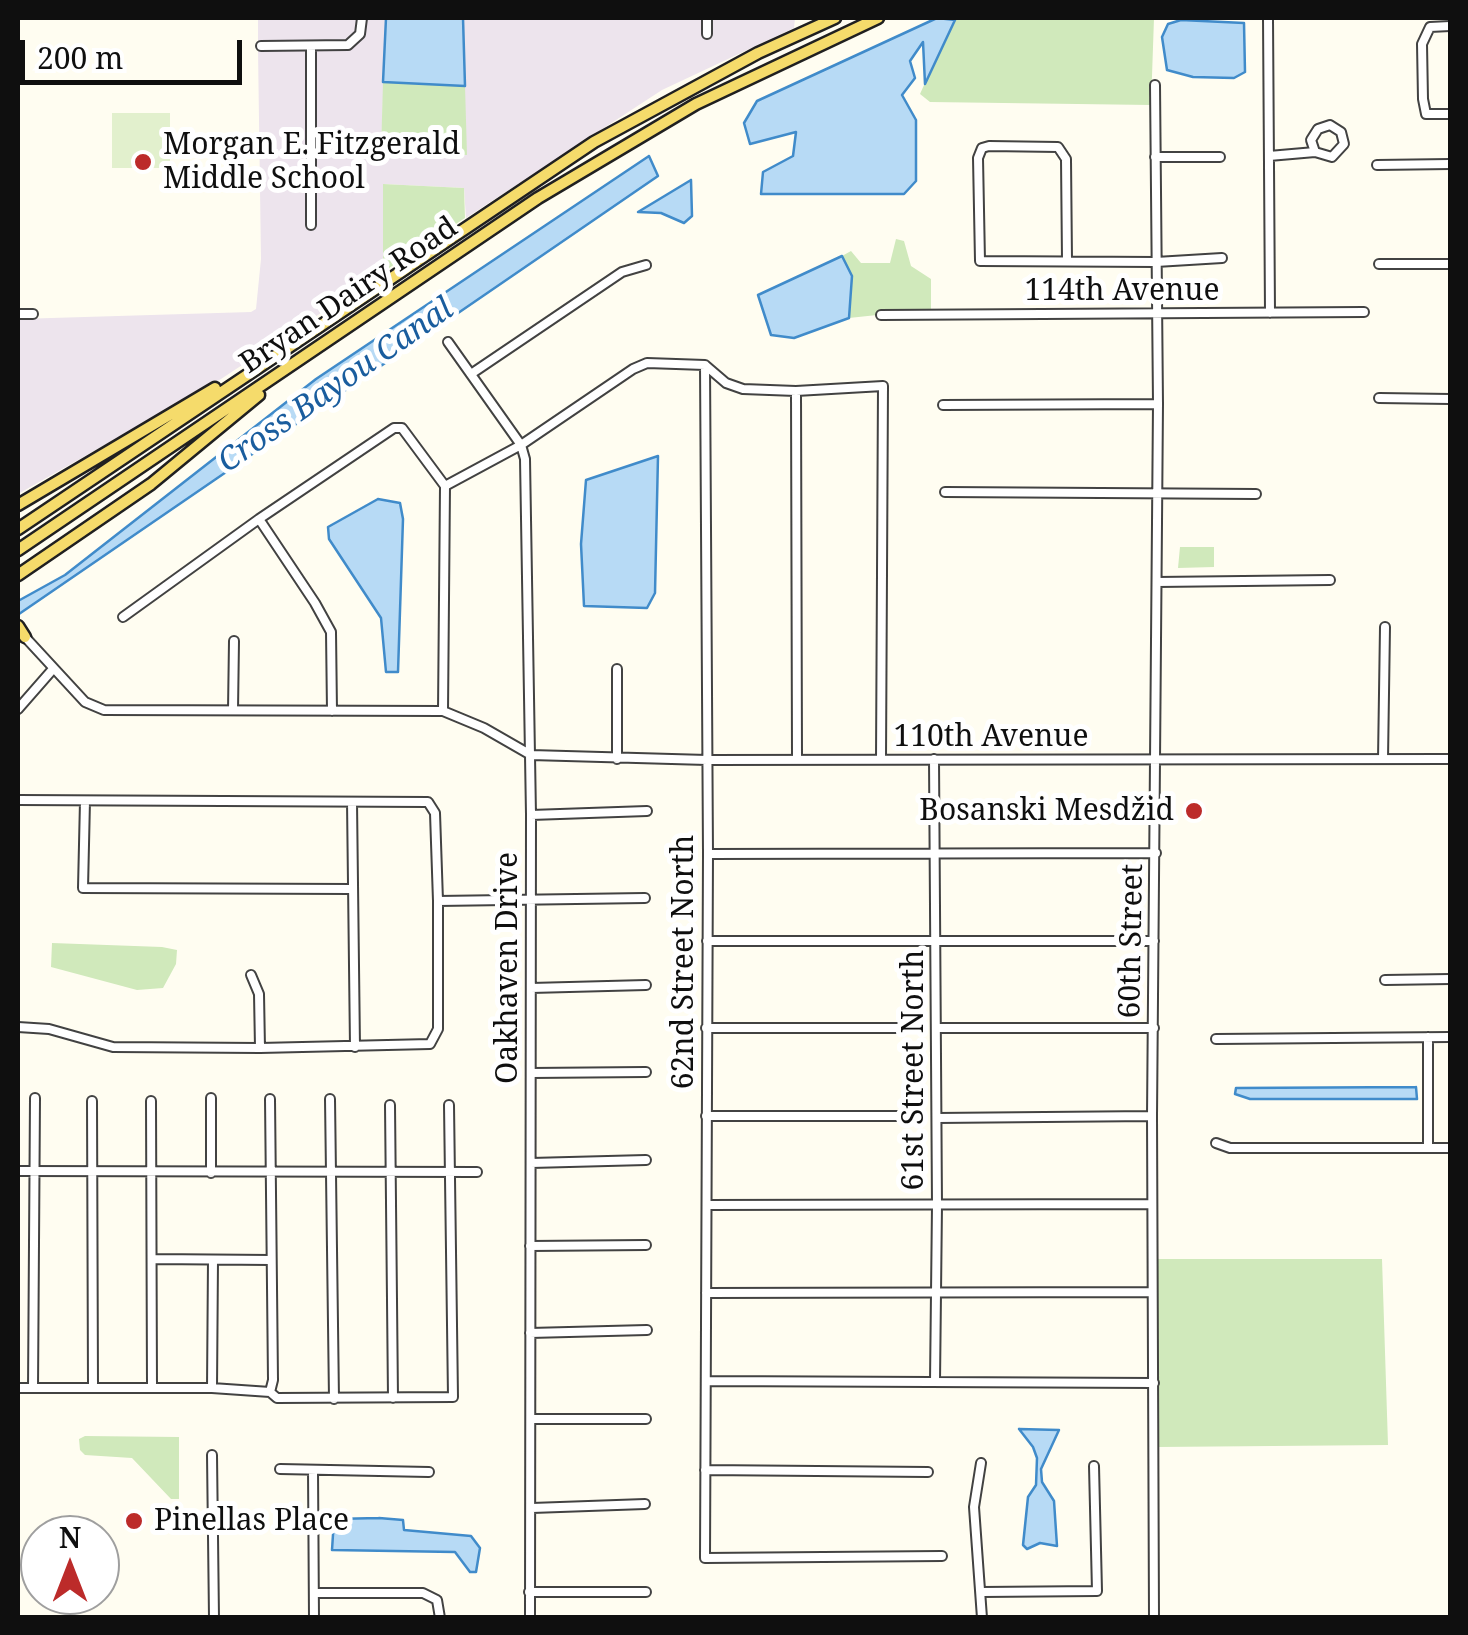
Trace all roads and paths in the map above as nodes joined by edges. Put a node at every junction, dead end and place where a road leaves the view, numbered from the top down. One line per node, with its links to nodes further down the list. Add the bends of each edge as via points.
1 (362, 18): 9 (street, via 360,34 348,45)
2 (707, 18): 7 (street)
3 (835, 18): 33 (main road, Bryan Dairy Road, via 594,142)
4 (878, 18): 32 (main road, Bryan Dairy Road, via 633,140)
5 (1268, 18): 13 (street)
6 (1450, 26): 11 (street, via 1430,26 1422,44 1426,114)
7 (707, 34)
8 (261, 46): 9 (street)
9 (311, 46): 18 (street)
10 (1155, 85): 15 (street, 60th Street)
11 (1450, 114)
12 (1315, 152): 12 (street, via 1326,158 1338,154 1344,144 1340,132 1318,129); 13 (street)
13 (1268, 156): 26 (street)
14 (1220, 157): 15 (street)
15 (1155, 158): 21 (street, 60th Street)
16 (1450, 164): 17 (street)
17 (1377, 165)
18 (311, 225)
19 (1222, 258): 21 (street)
20 (1066, 260): 20 (street, via 1066,160 1058,147 982,148 980,261); 21 (street)
21 (1156, 262): 29 (street, 60th Street)
22 (1379, 264): 23 (street)
23 (1450, 264)
24 (646, 265): 35 (street, via 622,272)
25 (1364, 312): 26 (street, 114th Avenue)
26 (1270, 313): 29 (street, 114th Avenue)
27 (18, 314): 28 (street)
28 (34, 314)
29 (1157, 314): 30 (street, 114th Avenue); 40 (street, 60th Street)
30 (881, 315)
31 (448, 342): 35 (street, Oakhaven Drive)
32 (321, 344): 49 (main road, Bryan Dairy Road); 50 (main road, via 151,484)
33 (272, 356): 46 (main road); 48 (main road, Bryan Dairy Road)
34 (705, 365): 36 (street, via 743,389); 41 (street, via 648,363); 71 (street, 62nd Street North)
35 (471, 374): 41 (street, Oakhaven Drive)
36 (796, 391): 67 (street); 68 (street, via 882,386)
37 (1379, 398): 38 (street)
38 (1450, 399)
39 (942, 404): 40 (street)
40 (1158, 404): 44 (street, 60th Street)
41 (520, 444): 42 (street); 64 (street, Oakhaven Drive)
42 (444, 486): 47 (street, via 407,432 394,428); 63 (street)
43 (946, 492): 44 (street)
44 (1157, 494): 45 (street); 52 (street, 60th Street)
45 (1256, 494)
46 (18, 505)
47 (259, 519): 53 (street); 62 (street, via 330,632)
48 (18, 529)
49 (18, 550)
50 (18, 575)
51 (1330, 580): 52 (street)
52 (1156, 582): 72 (street, 60th Street)
53 (122, 617)
54 (18, 626): 56 (main road)
55 (1384, 626): 70 (street)
56 (25, 637): 58 (street)
57 (234, 641): 61 (street)
58 (53, 669): 60 (street); 61 (street, via 85,702 104,710)
59 (617, 669): 66 (street)
60 (18, 709)
61 (233, 710): 62 (street)
62 (332, 711): 63 (street)
63 (443, 711): 64 (street)
64 (530, 755): 66 (street, 110th Avenue); 77 (street, Oakhaven Drive)
65 (1450, 758): 70 (street, 110th Avenue)
66 (617, 759): 71 (street, 110th Avenue)
67 (798, 759): 68 (street, 110th Avenue); 71 (street, 110th Avenue)
68 (880, 759): 69 (street, 110th Avenue)
69 (934, 759): 72 (street, 110th Avenue); 80 (street, 61st Street North)
70 (1383, 759): 72 (street, 110th Avenue)
71 (707, 760): 79 (street, 62nd Street North)
72 (1157, 760): 78 (street, 60th Street)
73 (18, 800): 74 (street)
74 (85, 802): 75 (street); 81 (street, via 82,888)
75 (352, 802): 81 (street); 84 (street, via 428,802 436,813)
76 (647, 811): 77 (street)
77 (531, 815): 83 (street, Oakhaven Drive)
78 (1156, 853): 80 (street); 87 (street, 60th Street)
79 (708, 854): 80 (street); 86 (street, 62nd Street North)
80 (935, 854): 85 (street, 61st Street North)
81 (352, 889): 102 (street)
82 (645, 898): 83 (street)
83 (531, 899): 84 (street); 92 (street, Oakhaven Drive)
84 (438, 901): 102 (street, via 438,1029 430,1044)
85 (936, 940): 86 (street); 87 (street); 96 (street, 61st Street North)
86 (707, 941): 94 (street, 62nd Street North)
87 (1154, 941): 97 (street, 60th Street)
88 (251, 975): 101 (street, via 259,994)
89 (1450, 979): 90 (street)
90 (1385, 980)
91 (646, 985): 92 (street)
92 (531, 988): 103 (street, Oakhaven Drive)
93 (18, 1028): 101 (street, via 113,1046)
94 (706, 1028): 95 (street); 113 (street, 62nd Street North)
95 (911, 1028)
96 (936, 1028): 97 (street); 116 (street, 61st Street North)
97 (1154, 1028): 115 (street, 60th Street)
98 (1428, 1037): 99 (street); 100 (street); 118 (street)
99 (1450, 1037)
100 (1216, 1040)
101 (260, 1048): 102 (street)
102 (355, 1048)
103 (531, 1072): 104 (street); 121 (street, Oakhaven Drive)
104 (646, 1072)
105 (35, 1098): 123 (street)
106 (210, 1098): 129 (street)
107 (330, 1099): 126 (street)
108 (270, 1100): 124 (street)
109 (92, 1101): 125 (street)
110 (151, 1101): 128 (street)
111 (390, 1104): 130 (street)
112 (449, 1105): 131 (street)
113 (706, 1116): 114 (street); 133 (street, 62nd Street North)
114 (906, 1116)
115 (1152, 1116): 116 (street); 132 (street, 60th Street)
116 (937, 1118): 134 (street, 61st Street North)
117 (1216, 1143): 118 (street)
118 (1428, 1148): 119 (street)
119 (1450, 1148)
120 (646, 1160): 121 (street)
121 (530, 1163): 136 (street, Oakhaven Drive)
122 (18, 1171): 123 (street)
123 (33, 1171): 125 (street); 149 (street)
124 (270, 1171): 126 (street); 129 (street); 139 (street)
125 (92, 1172): 128 (street); 150 (street)
126 (329, 1172): 130 (street); 155 (street)
127 (477, 1172): 131 (street)
128 (151, 1173): 129 (street); 137 (street)
129 (211, 1173)
130 (390, 1173): 131 (street); 154 (street)
131 (450, 1173): 154 (street, via 453,1397)
132 (1152, 1204): 134 (street); 141 (street, 60th Street)
133 (707, 1205): 134 (street); 142 (street, 62nd Street North)
134 (937, 1205): 140 (street, 61st Street North)
135 (646, 1245): 136 (street)
136 (530, 1246): 144 (street, Oakhaven Drive)
137 (152, 1259): 138 (street); 151 (street)
138 (213, 1260): 139 (street); 152 (street)
139 (271, 1260): 153 (street)
140 (936, 1290): 141 (street); 142 (street); 146 (street, 61st Street North)
141 (1152, 1292): 147 (street, 60th Street)
142 (706, 1293): 145 (street, 62nd Street North)
143 (647, 1330): 144 (street)
144 (530, 1333): 156 (street, Oakhaven Drive)
145 (706, 1381): 146 (street); 163 (street, 62nd Street North)
146 (935, 1382): 147 (street)
147 (1154, 1383): 178 (street, 60th Street)
148 (18, 1388): 149 (street)
149 (33, 1388): 150 (street)
150 (93, 1388): 151 (street)
151 (152, 1388): 152 (street)
152 (212, 1388): 153 (street)
153 (270, 1392): 155 (street, via 278,1398)
154 (393, 1398): 155 (street)
155 (334, 1399)
156 (531, 1418): 157 (street); 167 (street, Oakhaven Drive)
157 (646, 1419)
158 (212, 1455): 173 (street)
159 (981, 1463): 171 (street, via 974,1507)
160 (1094, 1466): 171 (street, via 1097,1591)
161 (280, 1469): 162 (street)
162 (313, 1470): 164 (street); 172 (street)
163 (704, 1470): 165 (street); 168 (street, 62nd Street North, via 706,1558)
164 (430, 1472)
165 (928, 1472)
166 (645, 1504): 167 (street)
167 (532, 1508): 169 (street, Oakhaven Drive)
168 (942, 1556)
169 (530, 1592): 170 (street); 176 (street, Oakhaven Drive)
170 (646, 1592)
171 (982, 1592): 177 (street)
172 (314, 1593): 174 (street); 175 (street, via 424,1593 437,1600)
173 (214, 1618)
174 (314, 1618)
175 (440, 1618)
176 (530, 1618)
177 (982, 1618)
178 (1154, 1618)

